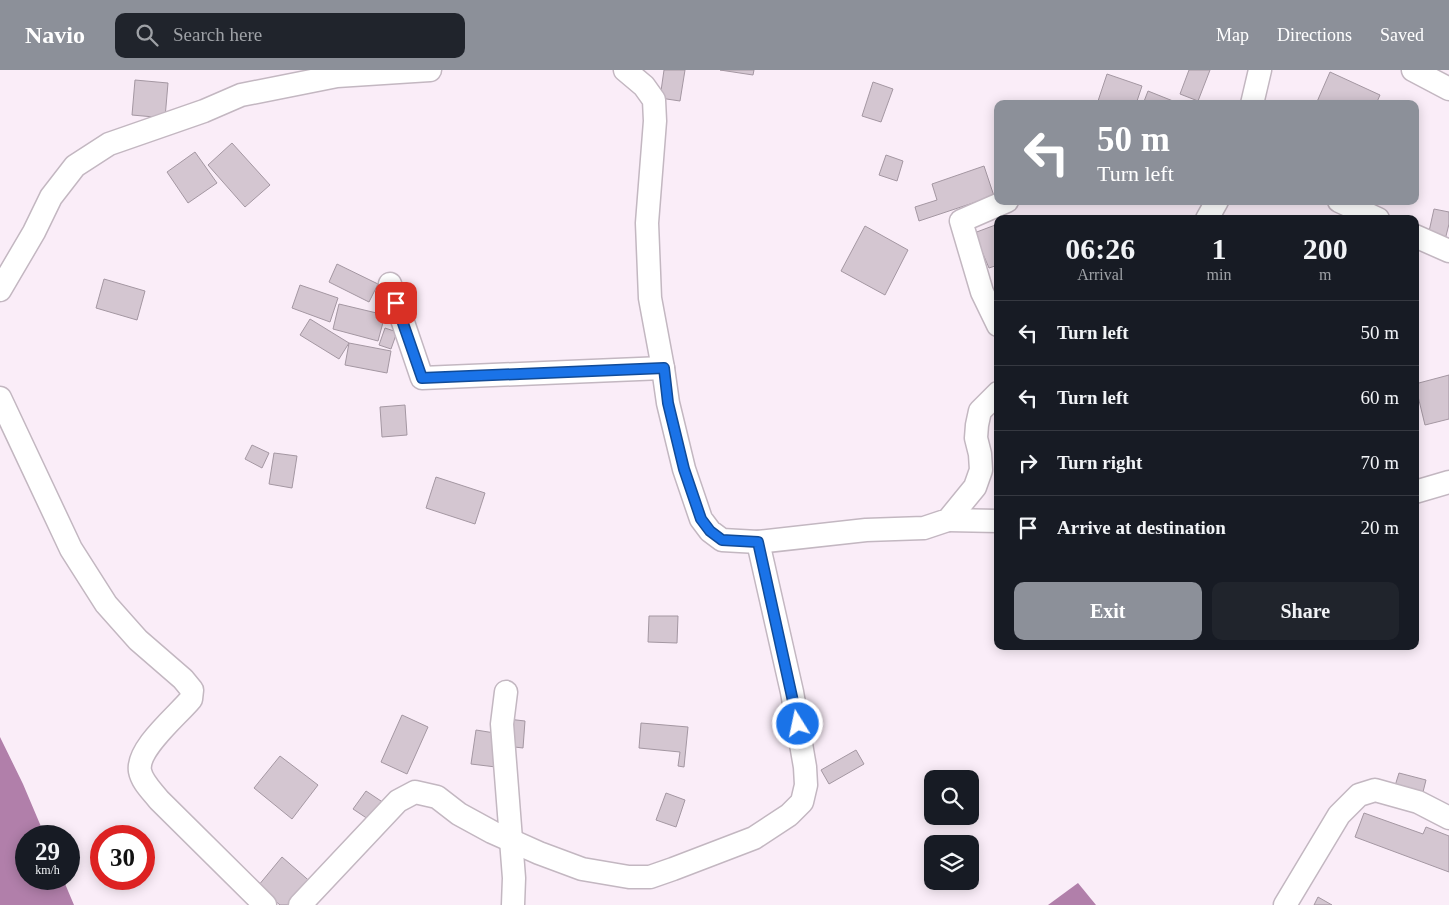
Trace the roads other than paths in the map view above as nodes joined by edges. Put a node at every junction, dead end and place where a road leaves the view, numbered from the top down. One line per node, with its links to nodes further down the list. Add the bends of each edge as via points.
1 (430, 70): 13 (street, via 337,76 241,95 109,144 75,166 51,197)
2 (625, 70): 15 (street, via 644,86 654,100 647,223 650,298)
3 (1260, 70): 6 (street)
4 (1413, 70): 5 (street)
5 (1449, 89)
6 (1253, 100)
7 (998, 205): 14 (street, via 961,221 982,292)
8 (1348, 205): 9 (street)
9 (1369, 215)
10 (1419, 238): 11 (street)
11 (1449, 251)
12 (390, 284): 15 (street, via 422,378)
13 (0, 290)
14 (994, 317)
15 (664, 368): 22 (street, via 668,403 684,469 701,519 722,540)
16 (994, 397): 20 (street, via 980,411 977,425 981,470 975,486)
17 (0, 398): 26 (street, via 71,549 106,604 138,640 192,690 191,699 140,759 144,782)
18 (1449, 482): 19 (street)
19 (1419, 491)
20 (948, 520): 21 (street); 22 (street, via 924,528 866,530)
21 (994, 521)
22 (758, 542): 25 (street, via 801,740 806,786 802,802 789,815 754,838 650,877 582,870)
23 (506, 692): 25 (street, via 502,724)
24 (1449, 818): 29 (street, via 1418,802 1375,790 1359,795 1339,815)
25 (511, 841): 27 (street, via 460,814 437,797 415,792 398,802); 28 (street)
26 (265, 905)
27 (300, 905)
28 (513, 905)
29 (1285, 905)

